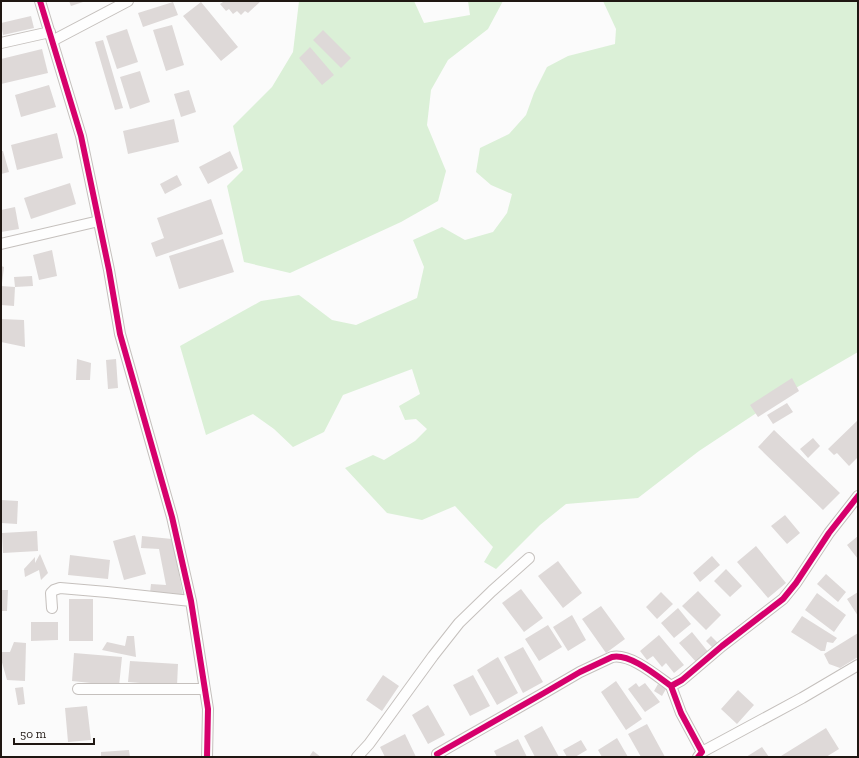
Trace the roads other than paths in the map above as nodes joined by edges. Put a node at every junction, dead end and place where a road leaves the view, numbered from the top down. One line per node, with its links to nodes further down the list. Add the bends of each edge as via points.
1 (40, 1): 3 (street)
2 (128, 1): 3 (street)
3 (51, 37): 4 (street); 5 (street, via 81,136)
4 (1, 43)
5 (98, 221): 6 (street); 9 (street, via 120,334 172,517)
6 (1, 244)
7 (858, 496): 12 (street, via 783,599 682,680)
8 (529, 558): 18 (street, via 459,624)
9 (191, 601): 10 (street, via 60,588 51,593); 14 (street)
10 (52, 608)
11 (858, 665): 16 (street)
12 (671, 686): 15 (street, via 627,658 612,657 580,672); 16 (street)
13 (78, 689): 14 (street)
14 (205, 689): 17 (street, via 208,709)
15 (437, 754)
16 (700, 754)
17 (207, 757)
18 (357, 757)

